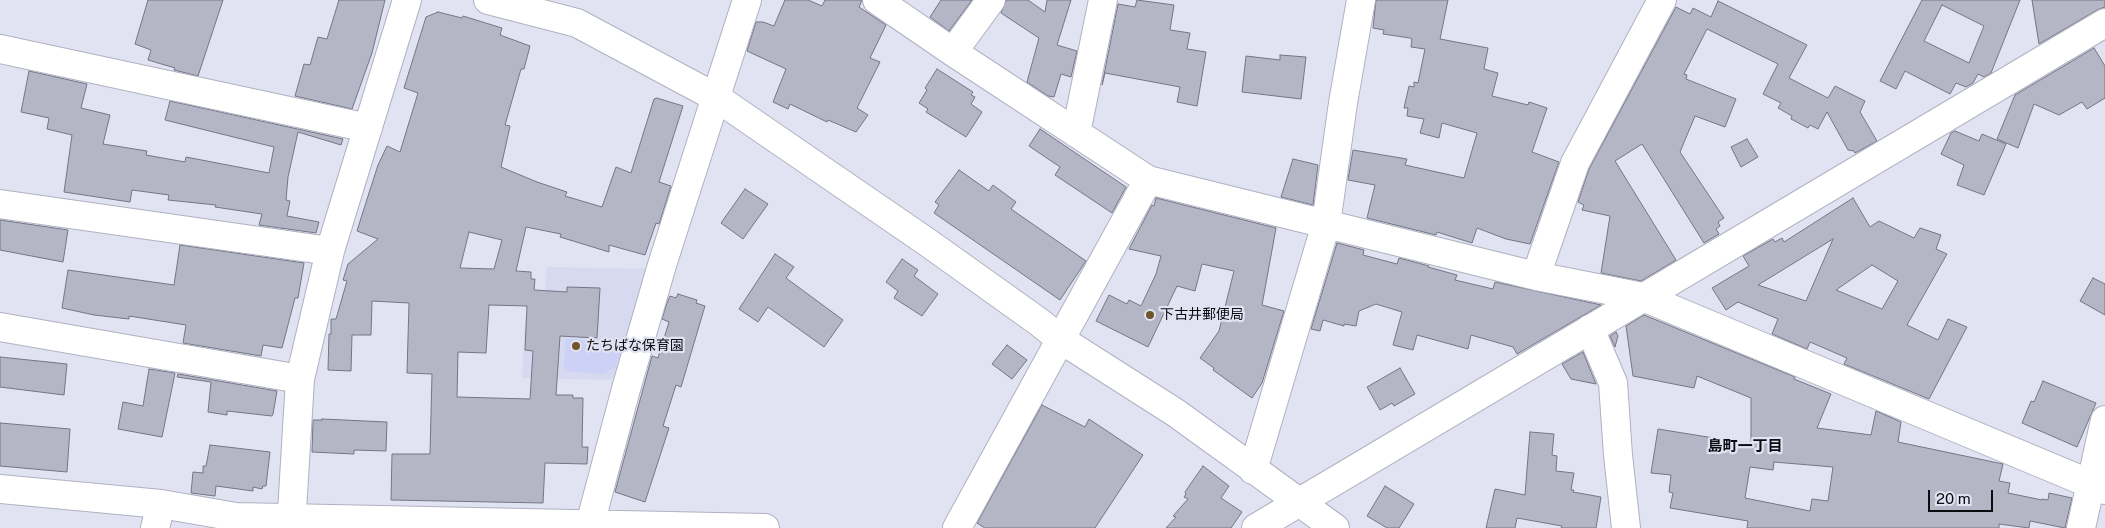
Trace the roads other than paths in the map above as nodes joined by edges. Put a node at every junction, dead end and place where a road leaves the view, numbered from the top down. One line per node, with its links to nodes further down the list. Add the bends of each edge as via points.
1 (407, 0): 13 (street)
2 (488, 0): 12 (street, via 577,23)
3 (747, 0): 12 (street)
4 (991, 0): 11 (street)
5 (1361, 0): 17 (street)
6 (1662, 0): 19 (street, via 1575,163)
7 (882, 2): 11 (street)
8 (1103, 2): 14 (street)
9 (2105, 22): 20 (street)
10 (0, 49): 13 (street)
11 (953, 52): 14 (street)
12 (717, 98): 23 (street, via 928,242); 32 (street, via 660,274)
13 (368, 128): 18 (street)
14 (1076, 133): 15 (street)
15 (1148, 180): 17 (street); 23 (street)
16 (0, 204): 18 (street)
17 (1326, 224): 19 (street); 26 (street)
18 (330, 251): 24 (street)
19 (1536, 276): 20 (street)
20 (1643, 297): 22 (street); 27 (street)
21 (0, 327): 24 (street)
22 (1590, 329): 29 (street); 37 (street, via 1613,382)
23 (1060, 339): 26 (street, via 1176,413); 34 (street)
24 (300, 379): 31 (street)
25 (2105, 420): 27 (street)
26 (1253, 470): 29 (street)
27 (2098, 487): 38 (street)
28 (0, 489): 30 (street)
29 (1298, 502): 35 (street); 36 (street)
30 (158, 516): 31 (street, via 236,517)
31 (291, 523): 32 (street)
32 (590, 526): 33 (street)
33 (765, 528)
34 (957, 528)
35 (1256, 528)
36 (1335, 528)
37 (1626, 528)
38 (2081, 528)

